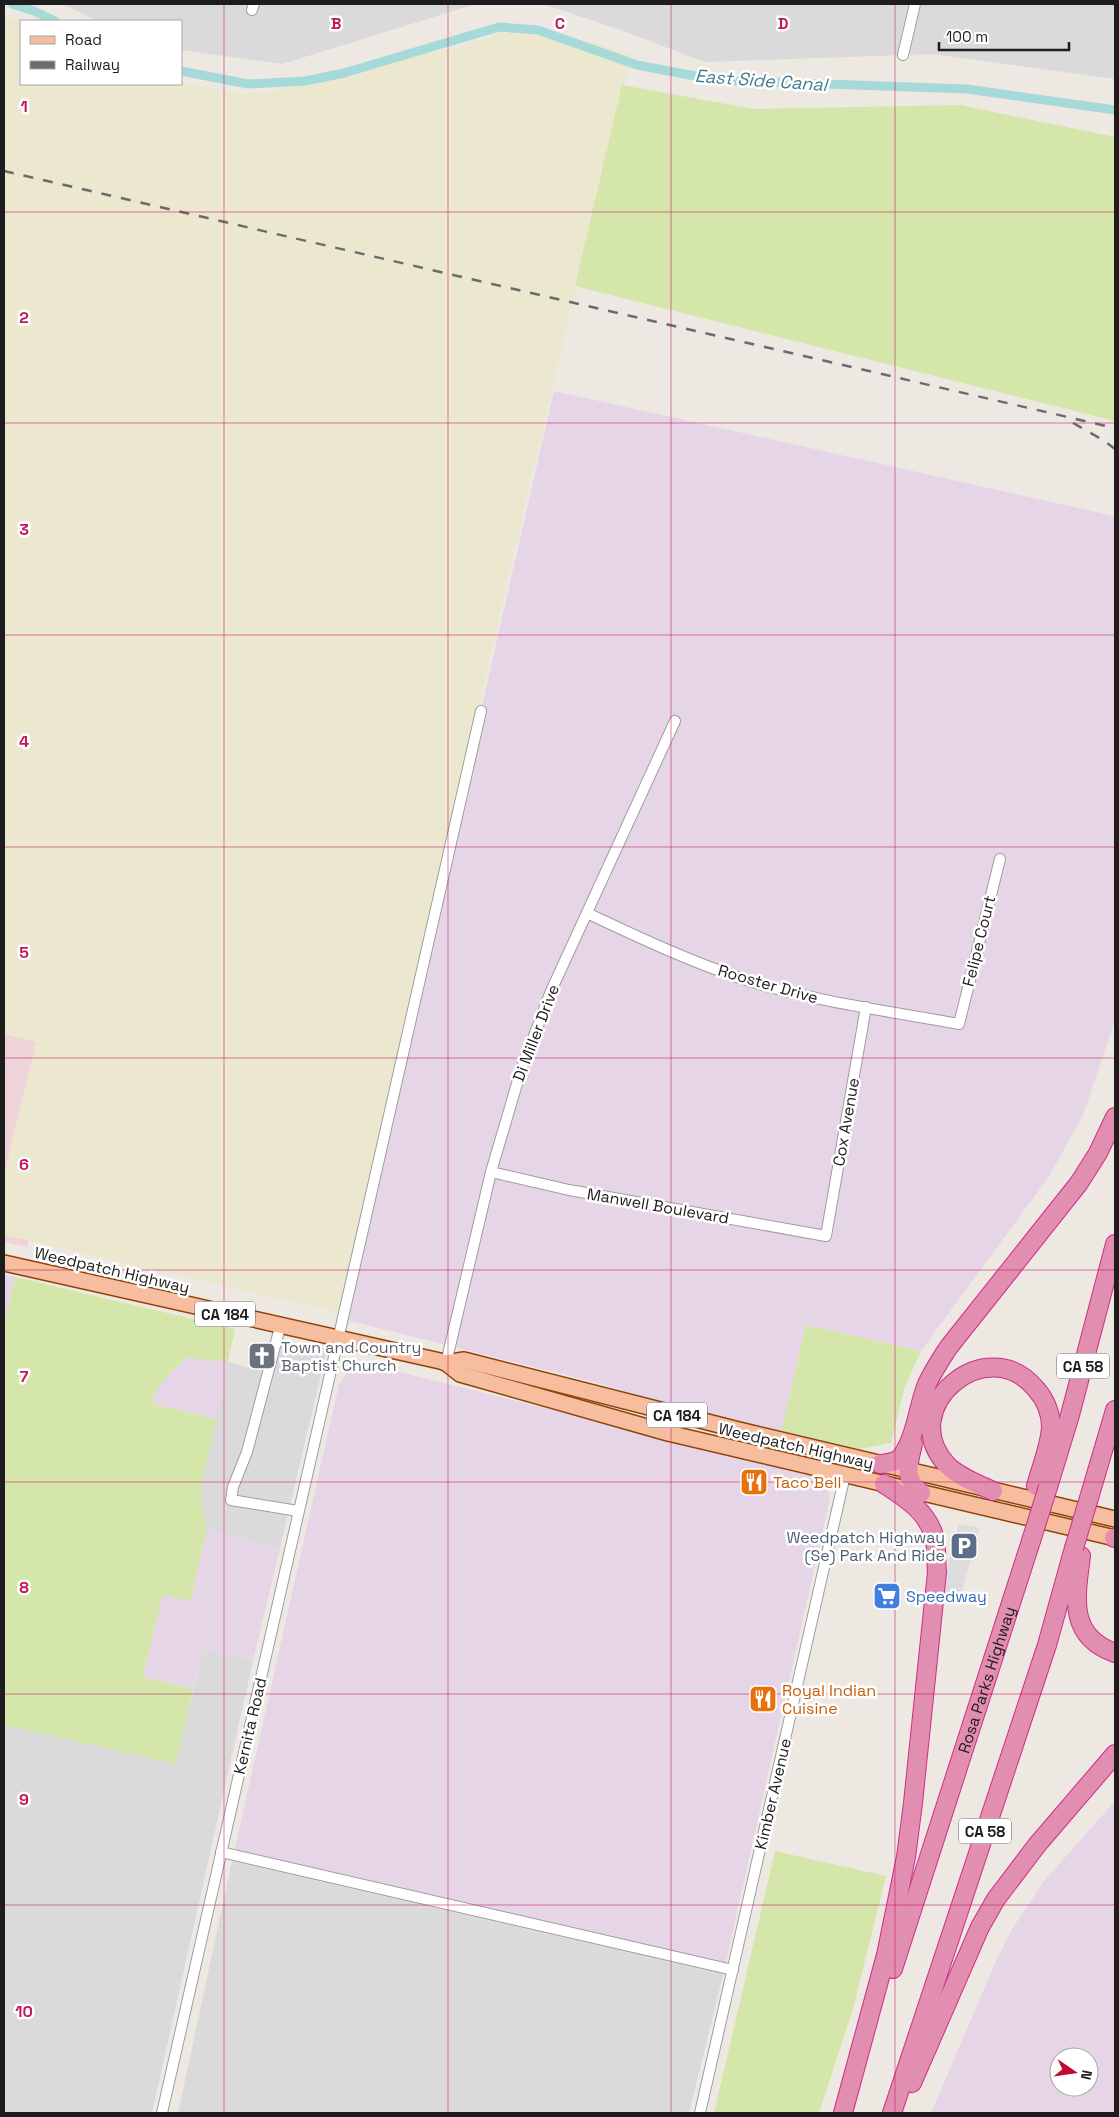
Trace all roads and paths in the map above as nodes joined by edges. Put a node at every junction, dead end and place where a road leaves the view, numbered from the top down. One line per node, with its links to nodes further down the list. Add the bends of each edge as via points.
1 (915, 4): 2 (street)
2 (903, 55)
3 (481, 711): 15 (street, Kernita Road)
4 (676, 721): 6 (street, Di Miller Drive)
5 (1000, 859): 8 (street, Felipe Court)
6 (587, 913): 7 (street, Rooster Drive, via 673,953 741,978); 10 (street, Di Miller Drive, via 535,1030)
7 (866, 1008): 8 (street, Rooster Drive); 11 (street, Cox Avenue)
8 (959, 1024)
9 (1115, 1117): 18 (highway, via 1079,1183 948,1348 927,1384)
10 (491, 1172): 11 (street, Manwell Boulevard, via 569,1190); 16 (street, Di Miller Drive)
11 (826, 1236)
12 (1115, 1244): 23 (highway, Rosa Parks Highway / CA 58, via 1070,1415)
13 (4, 1263): 14 (main road, Weedpatch Highway / CA 184)
14 (280, 1327): 15 (main road, Weedpatch Highway / CA 184); 26 (street, via 231,1500)
15 (338, 1338): 16 (main road, Weedpatch Highway / CA 184); 26 (street, Kernita Road)
16 (446, 1363): 19 (main road, Weedpatch Highway / CA 184, via 464,1360 516,1372); 21 (main road, Weedpatch Highway / CA 184, via 460,1374 591,1412)
17 (1115, 1410): 29 (highway, bridge)
18 (914, 1426): 19 (highway, via 900,1458); 20 (highway)
19 (880, 1464): 20 (main road, Weedpatch Highway / CA 184)
20 (908, 1471): 24 (main road, Weedpatch Highway / CA 184); 25 (highway, via 910,1481)
21 (845, 1476): 22 (main road, Weedpatch Highway / CA 184); 33 (street, Kimber Avenue)
22 (884, 1484): 25 (main road, Weedpatch Highway / CA 184); 36 (highway, via 912,1503 927,1520 935,1538 937,1572 906,1857 886,1955)
23 (1042, 1487): 24 (highway, via 1051,1427 1046,1404 1033,1385 1020,1376 1005,1369 982,1368 961,1376 943,1392 934,1412 932,1435 935,1447 946,1464 969,1480); 36 (highway, Rosa Parks Highway / CA 58, bridge, via 1001,1636)
24 (993, 1490): 27 (main road, Weedpatch Highway / CA 184)
25 (921, 1493): 28 (main road, Weedpatch Highway / CA 184)
26 (298, 1511): 32 (street, Kernita Road)
27 (1115, 1519)
28 (1115, 1538)
29 (1078, 1549): 30 (highway, via 1076,1610 1092,1638); 37 (highway, CA 58)
30 (1115, 1653)
31 (1115, 1754): 38 (highway, via 1037,1845 996,1899 980,1927)
32 (221, 1852): 33 (street); 34 (street, Kernita Road)
33 (733, 1970): 35 (street, Kimber Avenue)
34 (162, 2113)
35 (700, 2113)
36 (844, 2113)
37 (892, 2113)
38 (899, 2113)

